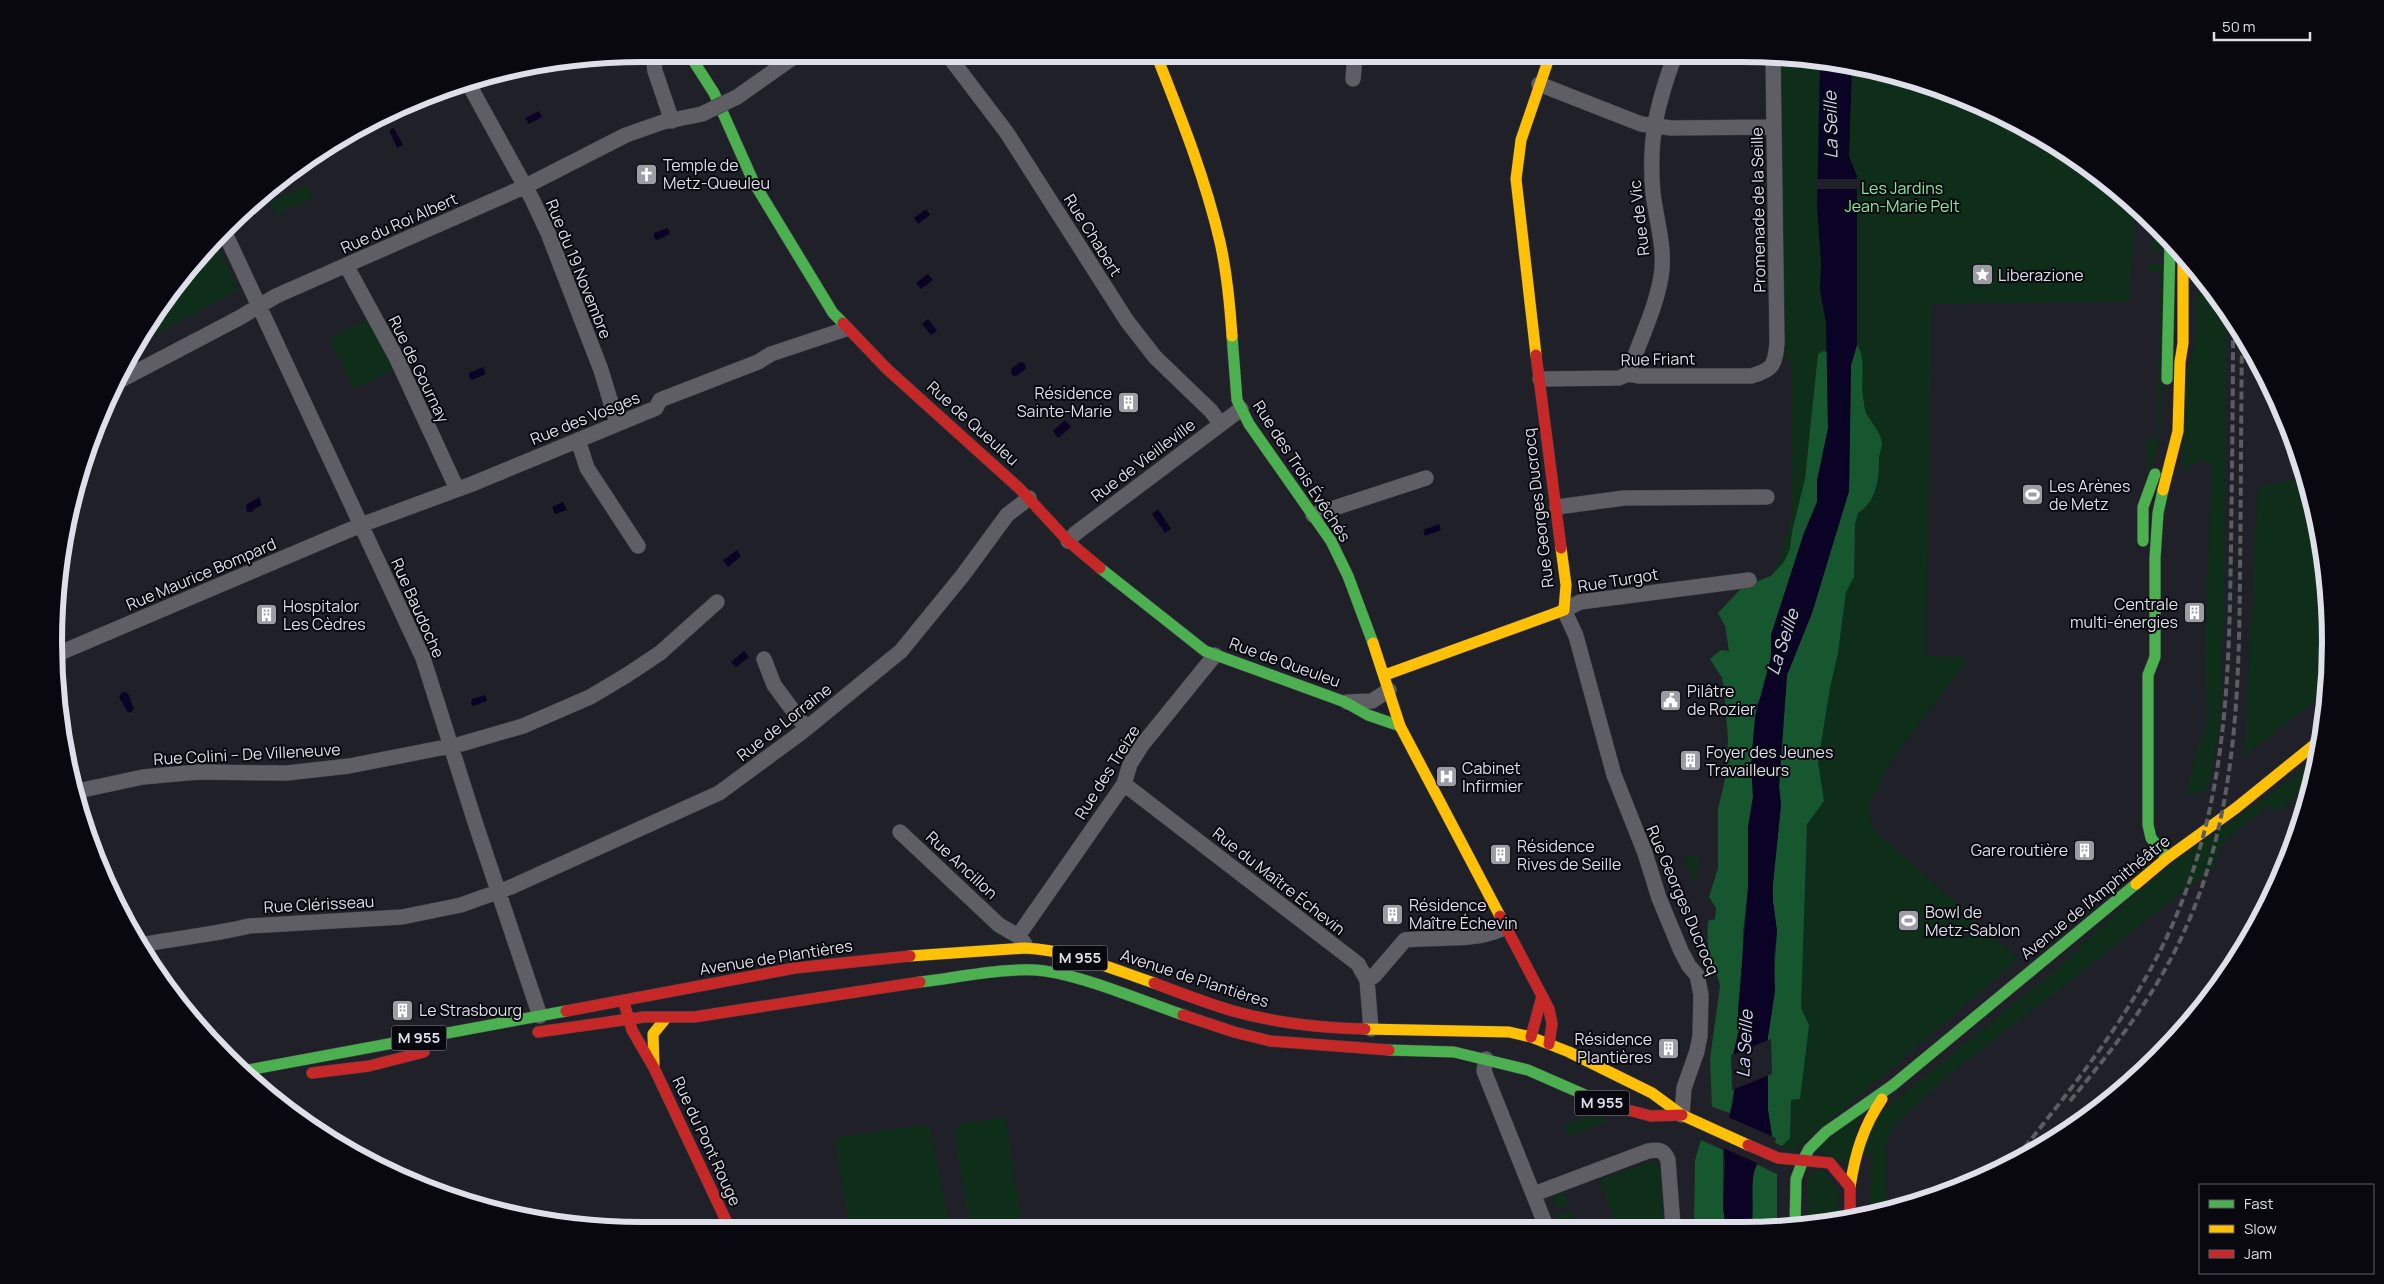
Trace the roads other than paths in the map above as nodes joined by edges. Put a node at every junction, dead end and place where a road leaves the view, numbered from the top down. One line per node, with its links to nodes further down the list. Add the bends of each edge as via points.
1 (654, 63): 13 (street)
2 (695, 63): 22 (main road, Rue de Queuleu, via 714,93 754,184)
3 (785, 63): 13 (street, Rue du Roi Albert, bridge, via 737,97 702,114)
4 (954, 63): 30 (street, Rue Chabert, via 1007,133 1127,321 1156,357)
5 (1159, 63): 28 (main road, Rue des Trois Évêchés, via 1188,137 1220,242 1237,400)
6 (1355, 63): 10 (street)
7 (1547, 63): 11 (main road, Rue Georges Ducrocq)
8 (1672, 63): 14 (street, Rue de Vic)
9 (1774, 64): 15 (street, Promenade de la Seille)
10 (1353, 79)
11 (1539, 84): 14 (street, via 1641,124); 26 (main road, Rue Georges Ducrocq, via 1521,140 1516,179)
12 (471, 88): 16 (street, Rue du 19 Novembre)
13 (672, 121): 16 (street, Rue du Roi Albert, via 626,135)
14 (1654, 126): 15 (street); 24 (street, Rue de Vic, via 1652,178 1662,270 1657,294)
15 (1774, 127): 23 (street, Promenade de la Seille, via 1777,343)
16 (524, 187): 19 (street, Rue du Roi Albert); 29 (street, Rue du 19 Novembre, via 548,233 601,370)
17 (227, 237): 21 (street, Rue Baudoche)
18 (2169, 250): 27 (main road)
19 (346, 265): 21 (street, Rue du Roi Albert); 34 (street, Rue de Gournay, via 396,357)
20 (2183, 266): 51 (main road, via 2184,343 2180,362 2178,430 2158,513 2155,657)
21 (259, 306): 25 (street, Rue du Roi Albert); 39 (street, Rue Baudoche)
22 (846, 329): 29 (street, Rue des Vosges, via 772,354 660,400 656,408); 36 (main road, Rue de Queuleu)
23 (1774, 364): 24 (street, Rue Friant, via 1765,372 1752,376)
24 (1628, 374): 26 (street, Rue Friant, via 1619,378)
25 (127, 377)
26 (1540, 379): 37 (main road, Rue Georges Ducrocq)
27 (2166, 395)
28 (1241, 409): 30 (street, Rue de Vieilleville); 38 (main road, Rue des Trois Évêchés, via 1248,424)
29 (617, 423): 31 (street, Rue des Vosges)
30 (1220, 424): 40 (street, Rue de Vieilleville)
31 (578, 440): 34 (street, Rue des Vosges); 41 (street, via 587,468)
32 (2160, 455): 42 (main road, via 2144,507)
33 (1426, 478): 38 (street)
34 (457, 490): 39 (street, Rue des Vosges)
35 (1767, 497): 37 (street, via 1624,498)
36 (1029, 498): 40 (main road, Rue de Queuleu); 55 (street, Rue de Lorraine, via 1007,515 958,582 901,651)
37 (1557, 507): 45 (main road, Rue Georges Ducrocq, via 1566,585)
38 (1313, 515): 50 (main road, Rue des Trois Évêchés, via 1331,541 1348,576)
39 (361, 525): 46 (street, Rue Maurice Bompard); 56 (street, Rue Baudoche, via 423,658)
40 (1068, 541): 47 (main road, Rue de Queuleu, via 1133,596 1198,646)
41 (638, 546)
42 (2143, 557)
43 (1749, 580): 45 (street, Rue Turgot, via 1580,602)
44 (717, 602): 56 (street, Rue Colini – De Villeneuve, via 660,652 590,696 523,726)
45 (1564, 610): 50 (main road, Rue Turgot); 84 (street, Rue Georges Ducrocq, via 1576,636 1614,775 1663,907 1689,966 1697,975 1701,995 1700,1036 1684,1088)
46 (63, 652)
47 (1215, 655): 53 (main road, Rue de Queuleu); 58 (street, Rue des Treize, via 1142,745 1130,764)
48 (2142, 657): 51 (main road)
49 (764, 659): 55 (street, via 774,685)
50 (1385, 675): 52 (main road, Rue des Trois Évêchés)
51 (2148, 675): 61 (main road, via 2148,825 2151,838)
52 (1389, 690): 53 (street, Rue de Queuleu, via 1372,701); 54 (main road, Rue des Trois Évêchés)
53 (1345, 702): 54 (main road, Rue de Queuleu, via 1368,715)
54 (1400, 726): 64 (main road)
55 (806, 728): 62 (street, Rue de Lorraine, via 719,793)
56 (452, 745): 59 (street, Rue Colini – De Villeneuve, via 314,771 198,772); 62 (street, Rue Baudoche)
57 (2312, 747): 61 (main road, Avenue de l'Amphithéâtre)
58 (1124, 784): 65 (street, Rue des Treize); 68 (street, Rue du Maître Échevin, via 1358,964)
59 (82, 790)
60 (900, 832): 63 (street, Rue Ancillon)
61 (2167, 858): 83 (main road, Avenue de l'Amphithéâtre)
62 (499, 892): 66 (street, Rue Clérisseau, via 461,905 402,917 249,926); 71 (street, Rue Baudoche)
63 (999, 925): 65 (street, Rue Ancillon); 67 (street, Rue Ancillon)
64 (1506, 927): 68 (street, via 1493,934 1443,940 1432,937 1405,940); 69 (main road)
65 (1021, 942): 67 (main road, Avenue de Plantières / M 955); 74 (main road, Avenue de Plantières / M 955, via 1075,956 1233,1011 1324,1028)
66 (147, 943)
67 (999, 949): 70 (main road, Avenue de Plantières / M 955, via 803,967)
68 (1367, 980): 74 (street)
69 (1542, 996): 76 (main road); 78 (main road, via 1552,1012 1553,1025)
70 (623, 1000): 71 (main road, M 955); 73 (main road, Rue du Pont Rouge)
71 (540, 1016): 81 (main road, M 955)
72 (666, 1018): 73 (main road, Avenue de Plantières / M 955); 79 (main road, Avenue de Plantières / M 955, via 890,986 1022,970 1045,971 1270,1041 1344,1048 1454,1052); 80 (main road, Rue du Pont Rouge, via 653,1034)
73 (628, 1019): 75 (main road, M 955); 80 (main road, Rue du Pont Rouge)
74 (1371, 1030): 76 (main road, Avenue de Plantières / M 955, via 1509,1032)
75 (523, 1034)
76 (1532, 1037): 78 (main road, Avenue de Plantières / M 955); 78 (main road)
77 (435, 1050): 82 (main road, M 955, via 378,1064)
78 (1536, 1056): 79 (main road, Avenue de Plantières / M 955); 84 (main road, Avenue de Plantières / M 955, via 1652,1093); 84 (main road, Avenue de Plantières / M 955, via 1610,1106 1651,1116)
79 (1486, 1059): 89 (street, via 1484,1071)
80 (654, 1068): 92 (main road, Rue du Pont Rouge)
81 (251, 1070)
82 (296, 1076)
83 (1893, 1084): 86 (main road, Avenue de l'Amphithéâtre, via 1826,1132); 88 (main road, Avenue de l'Amphithéâtre, via 1862,1129)
84 (1682, 1115): 85 (main road, Avenue de Plantières / M 955)
85 (1778, 1158): 86 (main road, M 955); 87 (main road, M 955)
86 (1803, 1160): 87 (main road, Avenue de l'Amphithéâtre); 88 (main road, via 1830,1164)
87 (1796, 1179): 91 (main road, Avenue de l'Amphithéâtre)
88 (1850, 1187): 90 (main road, Avenue de l'Amphithéâtre)
89 (1534, 1194): 93 (street); 94 (street, via 1648,1151 1659,1150 1668,1160)
90 (1850, 1211)
91 (1795, 1219)
92 (727, 1222)
93 (1544, 1222)
94 (1673, 1222)

